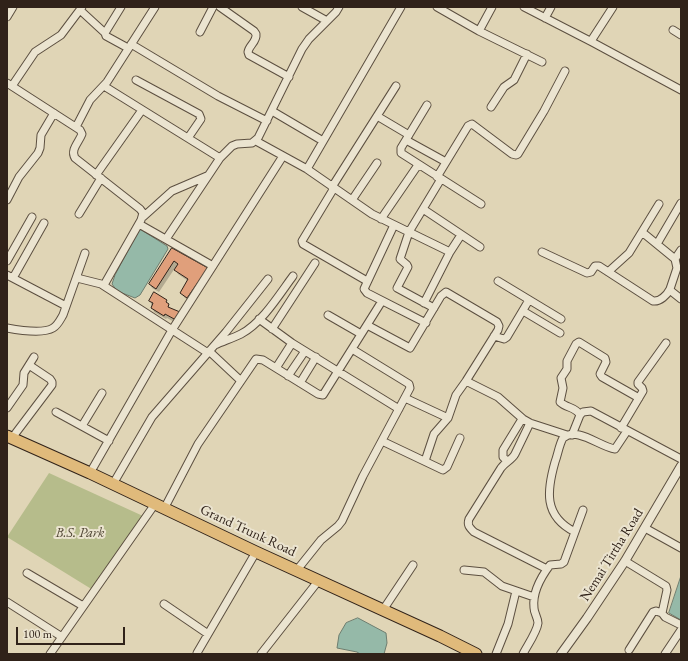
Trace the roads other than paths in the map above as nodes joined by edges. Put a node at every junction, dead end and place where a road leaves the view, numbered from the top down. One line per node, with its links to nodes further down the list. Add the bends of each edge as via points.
1 (13, 7): 15 (street)
2 (121, 7): 21 (street)
3 (155, 7): 24 (street)
4 (213, 7): 20 (street)
5 (220, 7): 28 (street, via 256,34 256,40 248,49 249,55)
6 (302, 7): 17 (street)
7 (339, 7): 17 (street)
8 (401, 7): 45 (street)
9 (437, 7): 19 (street)
10 (492, 7): 19 (street)
11 (524, 7): 16 (street)
12 (552, 7): 16 (street)
13 (613, 7): 23 (street)
14 (81, 9): 21 (street); 30 (street, via 61,35 35,52)
15 (7, 17)
16 (545, 18): 23 (street)
17 (327, 21): 28 (street, via 305,44)
18 (673, 30): 22 (street)
19 (479, 31): 25 (street)
20 (200, 32)
21 (105, 33): 24 (street, via 106,36)
22 (681, 35)
23 (591, 41): 33 (street)
24 (130, 46): 31 (street); 40 (street)
25 (527, 54): 26 (street); 35 (street, via 514,80 504,87)
26 (542, 62)
27 (565, 71): 48 (street, via 518,154 512,154 472,124 468,126)
28 (288, 77): 37 (street)
29 (136, 80): 43 (street, via 199,114 201,120)
30 (9, 84): 38 (street)
31 (104, 86): 36 (street); 41 (street, via 90,100)
32 (396, 86): 39 (street)
33 (681, 90)
34 (427, 105): 42 (street)
35 (491, 107)
36 (142, 110): 43 (street); 52 (street)
37 (272, 111): 40 (street); 45 (street)
38 (54, 113): 41 (street); 56 (street, via 41,135 38,152 19,177)
39 (377, 116): 42 (street); 55 (street)
40 (267, 121): 44 (street)
41 (76, 127): 52 (street, via 82,134 73,156)
42 (408, 137): 48 (street); 50 (street, via 401,148 401,153)
43 (188, 138): 47 (street)
44 (256, 141): 46 (street); 47 (street, via 232,146)
45 (323, 141): 51 (street)
46 (283, 156): 51 (street); 82 (street)
47 (220, 158): 53 (street)
48 (446, 162): 54 (street)
49 (377, 163): 57 (street)
50 (418, 165): 54 (street); 65 (street)
51 (307, 169): 55 (street)
52 (98, 176): 62 (street); 64 (street, via 140,209)
53 (207, 176): 64 (street, via 172,191); 72 (street)
54 (439, 178): 59 (street); 61 (street)
55 (333, 187): 57 (street); 88 (street, via 302,241 303,244)
56 (7, 200)
57 (352, 200): 65 (street)
58 (681, 203): 73 (street)
59 (481, 204)
60 (659, 204): 70 (street)
61 (423, 209): 69 (street); 71 (street)
62 (79, 214)
63 (32, 217): 80 (street)
64 (143, 217): 67 (street)
65 (381, 219): 68 (street)
66 (44, 223): 84 (street)
67 (139, 224): 72 (street); 90 (street)
68 (394, 225): 69 (street); 88 (street)
69 (409, 232): 76 (street); 95 (street, via 400,260 408,267 397,288)
70 (642, 232): 73 (street); 83 (street, via 629,253)
71 (461, 234): 74 (street); 76 (street)
72 (166, 239): 82 (street)
73 (657, 244): 79 (street)
74 (480, 247)
75 (681, 250): 79 (street)
76 (450, 252): 95 (street)
77 (542, 252): 83 (street, via 587,273 597,265)
78 (85, 253): 86 (street)
79 (675, 259): 91 (street, via 677,268)
80 (7, 261)
81 (315, 264): 105 (street)
82 (213, 266): 106 (street)
83 (608, 272): 91 (street, via 653,301 658,301)
84 (10, 276): 96 (street)
85 (293, 276): 100 (street)
86 (76, 278): 90 (street); 96 (street)
87 (268, 279): 112 (street)
88 (367, 281): 94 (street, via 364,288)
89 (498, 281): 93 (street)
90 (104, 285): 106 (street)
91 (670, 289): 92 (street)
92 (681, 299)
93 (529, 300): 98 (street); 101 (street)
94 (382, 301): 102 (street); 103 (street)
95 (424, 303): 97 (street)
96 (66, 306): 104 (street, via 59,322 48,330)
97 (434, 308): 102 (street); 109 (street, via 443,294 448,293 497,322 499,326)
98 (522, 311): 107 (street); 109 (street, via 506,339)
99 (328, 315): 108 (street)
100 (259, 319): 105 (street); 112 (street, via 241,334)
101 (561, 319)
102 (426, 323): 103 (street, via 410,348)
103 (367, 325): 108 (street)
104 (7, 328)
105 (272, 329): 110 (street)
106 (172, 330): 115 (street); 140 (street)
107 (560, 333)
108 (361, 334): 113 (street)
109 (494, 336): 123 (street)
110 (292, 343): 114 (street); 119 (street)
111 (666, 343): 127 (street, via 638,382 643,390)
112 (214, 345): 115 (street)
113 (352, 349): 120 (street); 126 (street, via 409,384 410,388)
114 (305, 351): 117 (street); 121 (street)
115 (208, 352): 122 (street); 149 (street, via 152,417)
116 (34, 357): 118 (street)
117 (316, 357): 120 (street); 124 (street)
118 (29, 365): 128 (street, via 24,373 23,385); 138 (street, via 50,379 52,385)
119 (276, 368): 121 (street); 122 (street, via 256,359)
120 (338, 371): 124 (street, via 323,394 318,394); 129 (street)
121 (288, 376): 124 (street)
122 (240, 381): 150 (street)
123 (466, 381): 132 (street, via 454,398); 133 (street, via 498,397)
124 (300, 383)
125 (102, 393): 135 (street)
126 (405, 398): 129 (street); 132 (street)
127 (639, 398): 131 (street, via 602,378 600,374 606,362 605,358 579,342 567,361 567,369 561,378 563,388 560,402); 136 (street)
128 (7, 408)
129 (399, 409): 141 (street)
130 (56, 412): 135 (street)
131 (580, 415): 136 (street, via 591,411); 137 (street)
132 (448, 418): 145 (street, via 434,434)
133 (522, 419): 134 (street); 142 (street)
134 (530, 423): 137 (street); 143 (street)
135 (82, 426): 140 (street)
136 (624, 429): 137 (street, via 615,449 582,436); 144 (street)
137 (570, 435): 153 (street, via 562,440 550,478 549,501 561,524)
138 (9, 437): 148 (main road, Grand Trunk Road)
139 (460, 438): 145 (street, via 445,469)
140 (109, 441): 148 (street)
141 (382, 441): 145 (street); 159 (street, via 342,521 321,540)
142 (505, 447): 143 (street); 146 (street, via 503,457)
143 (515, 454): 146 (street)
144 (681, 460)
145 (425, 461)
146 (507, 461): 158 (street, via 469,519 469,527 474,532)
147 (681, 466): 152 (street, Nemai Tirtha Road)
148 (90, 473): 149 (main road, Grand Trunk Road)
149 (113, 484): 150 (main road, Grand Trunk Road)
150 (160, 506): 155 (main road, Grand Trunk Road); 167 (street)
151 (583, 510): 153 (street)
152 (645, 528): 154 (street); 156 (street, Nemai Tirtha Road)
153 (575, 532): 158 (street, via 564,562 550,565)
154 (681, 548)
155 (256, 552): 159 (main road, Grand Trunk Road); 172 (street)
156 (625, 561): 169 (street, via 667,588); 181 (street, Nemai Tirtha Road)
157 (413, 565): 168 (street)
158 (547, 569): 164 (street)
159 (297, 570): 162 (main road, Grand Trunk Road)
160 (464, 570): 163 (street, via 484,572 497,583)
161 (27, 573): 167 (street)
162 (319, 580): 168 (main road, Grand Trunk Road); 177 (street)
163 (516, 591): 164 (street); 179 (street, via 508,624)
164 (534, 597): 180 (street, via 534,611 538,623)
165 (7, 602): 173 (street)
166 (164, 604): 172 (street)
167 (83, 606): 173 (street)
168 (383, 610): 178 (main road, Grand Trunk Road)
169 (662, 613): 170 (street, via 664,617); 174 (street, via 653,612)
170 (681, 625)
171 (681, 630): 182 (street)
172 (208, 634): 175 (street)
173 (62, 637): 176 (street)
174 (629, 650)
175 (197, 653)
176 (50, 654)
177 (261, 654)
178 (476, 654)
179 (496, 654)
180 (523, 654)
181 (561, 654)
182 (665, 654)

